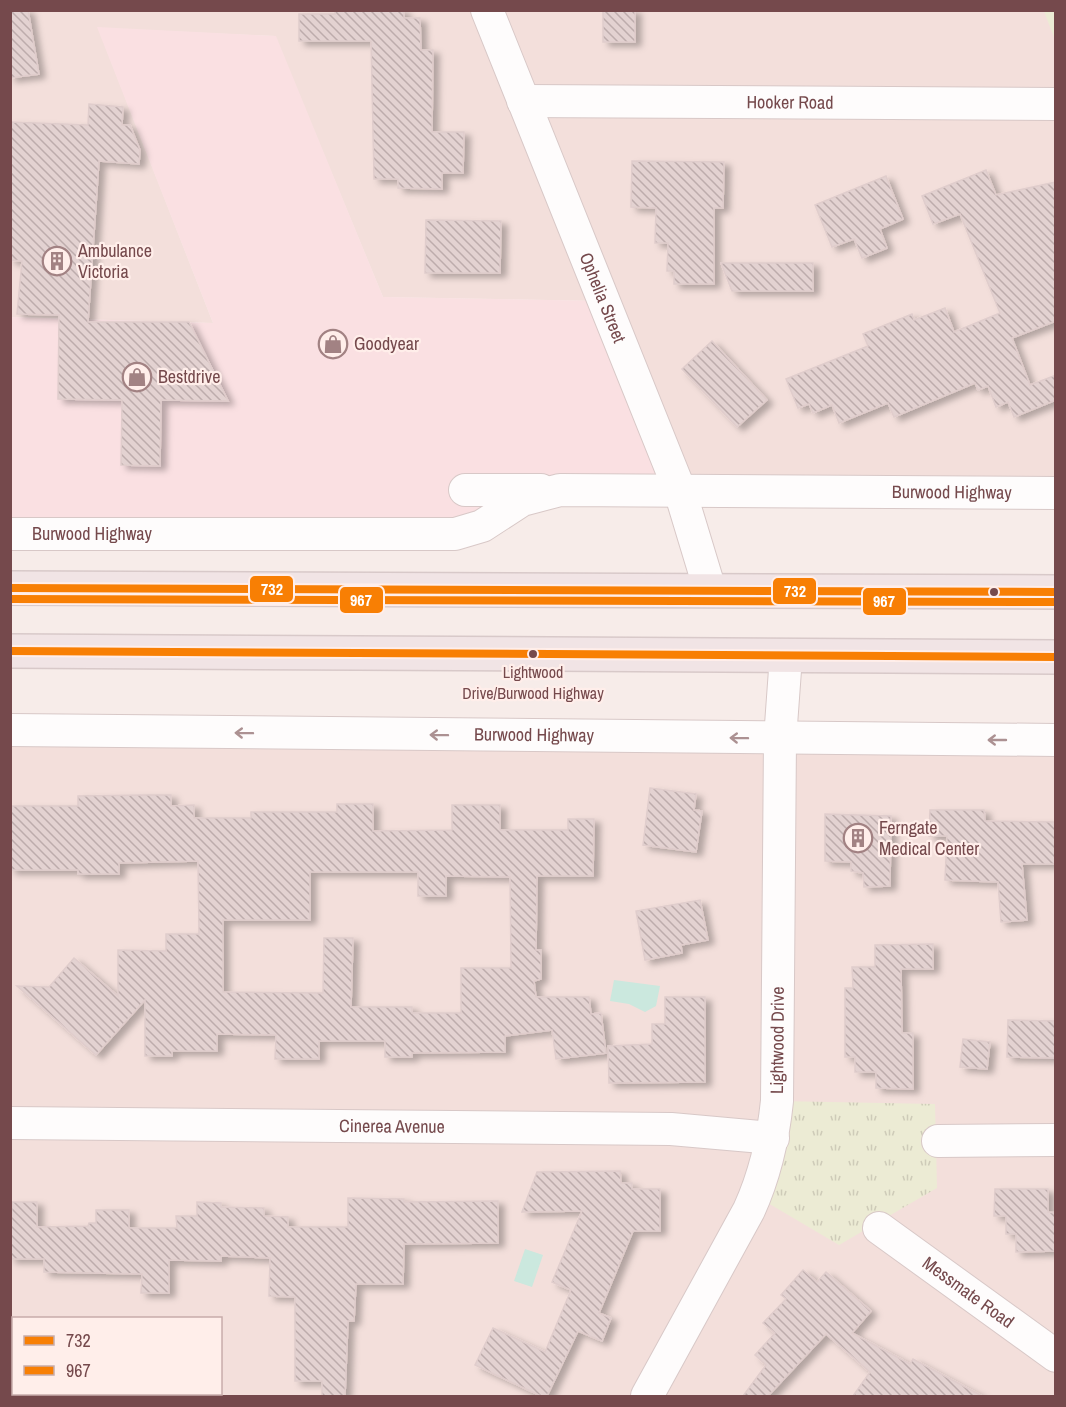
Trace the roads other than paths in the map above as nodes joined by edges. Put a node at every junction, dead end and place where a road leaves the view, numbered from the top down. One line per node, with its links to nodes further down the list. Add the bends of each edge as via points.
1 (487, 10): 2 (street, Ophelia Street)
2 (523, 101): 3 (street, Hooker Road); 6 (street, Ophelia Street)
3 (1056, 104)
4 (465, 490): 5 (street, Burwood Highway)
5 (560, 490): 6 (street, Burwood Highway); 8 (street, Burwood Highway, via 522,500 482,526 455,534)
6 (680, 491): 7 (street, Burwood Highway); 10 (street, Ophelia Street)
7 (1056, 493)
8 (10, 534)
9 (10, 588): 10 (highway)
10 (710, 590): 11 (highway)
11 (1056, 592)
12 (12, 647): 13 (highway)
13 (786, 656): 14 (highway); 16 (street, Lightwood Drive)
14 (1056, 657)
15 (10, 730): 16 (street, Burwood Highway, one-way to 15)
16 (780, 739): 17 (street, Burwood Highway, one-way to 16); 19 (street, Lightwood Drive, via 777,1101)
17 (1056, 740)
18 (10, 1123): 19 (street, Cinerea Avenue, via 671,1130)
19 (773, 1138): 24 (street, Lightwood Drive, via 749,1210)
20 (1056, 1140): 21 (street)
21 (938, 1141)
22 (879, 1228): 23 (street, Messmate Road)
23 (1056, 1356)
24 (647, 1396)

